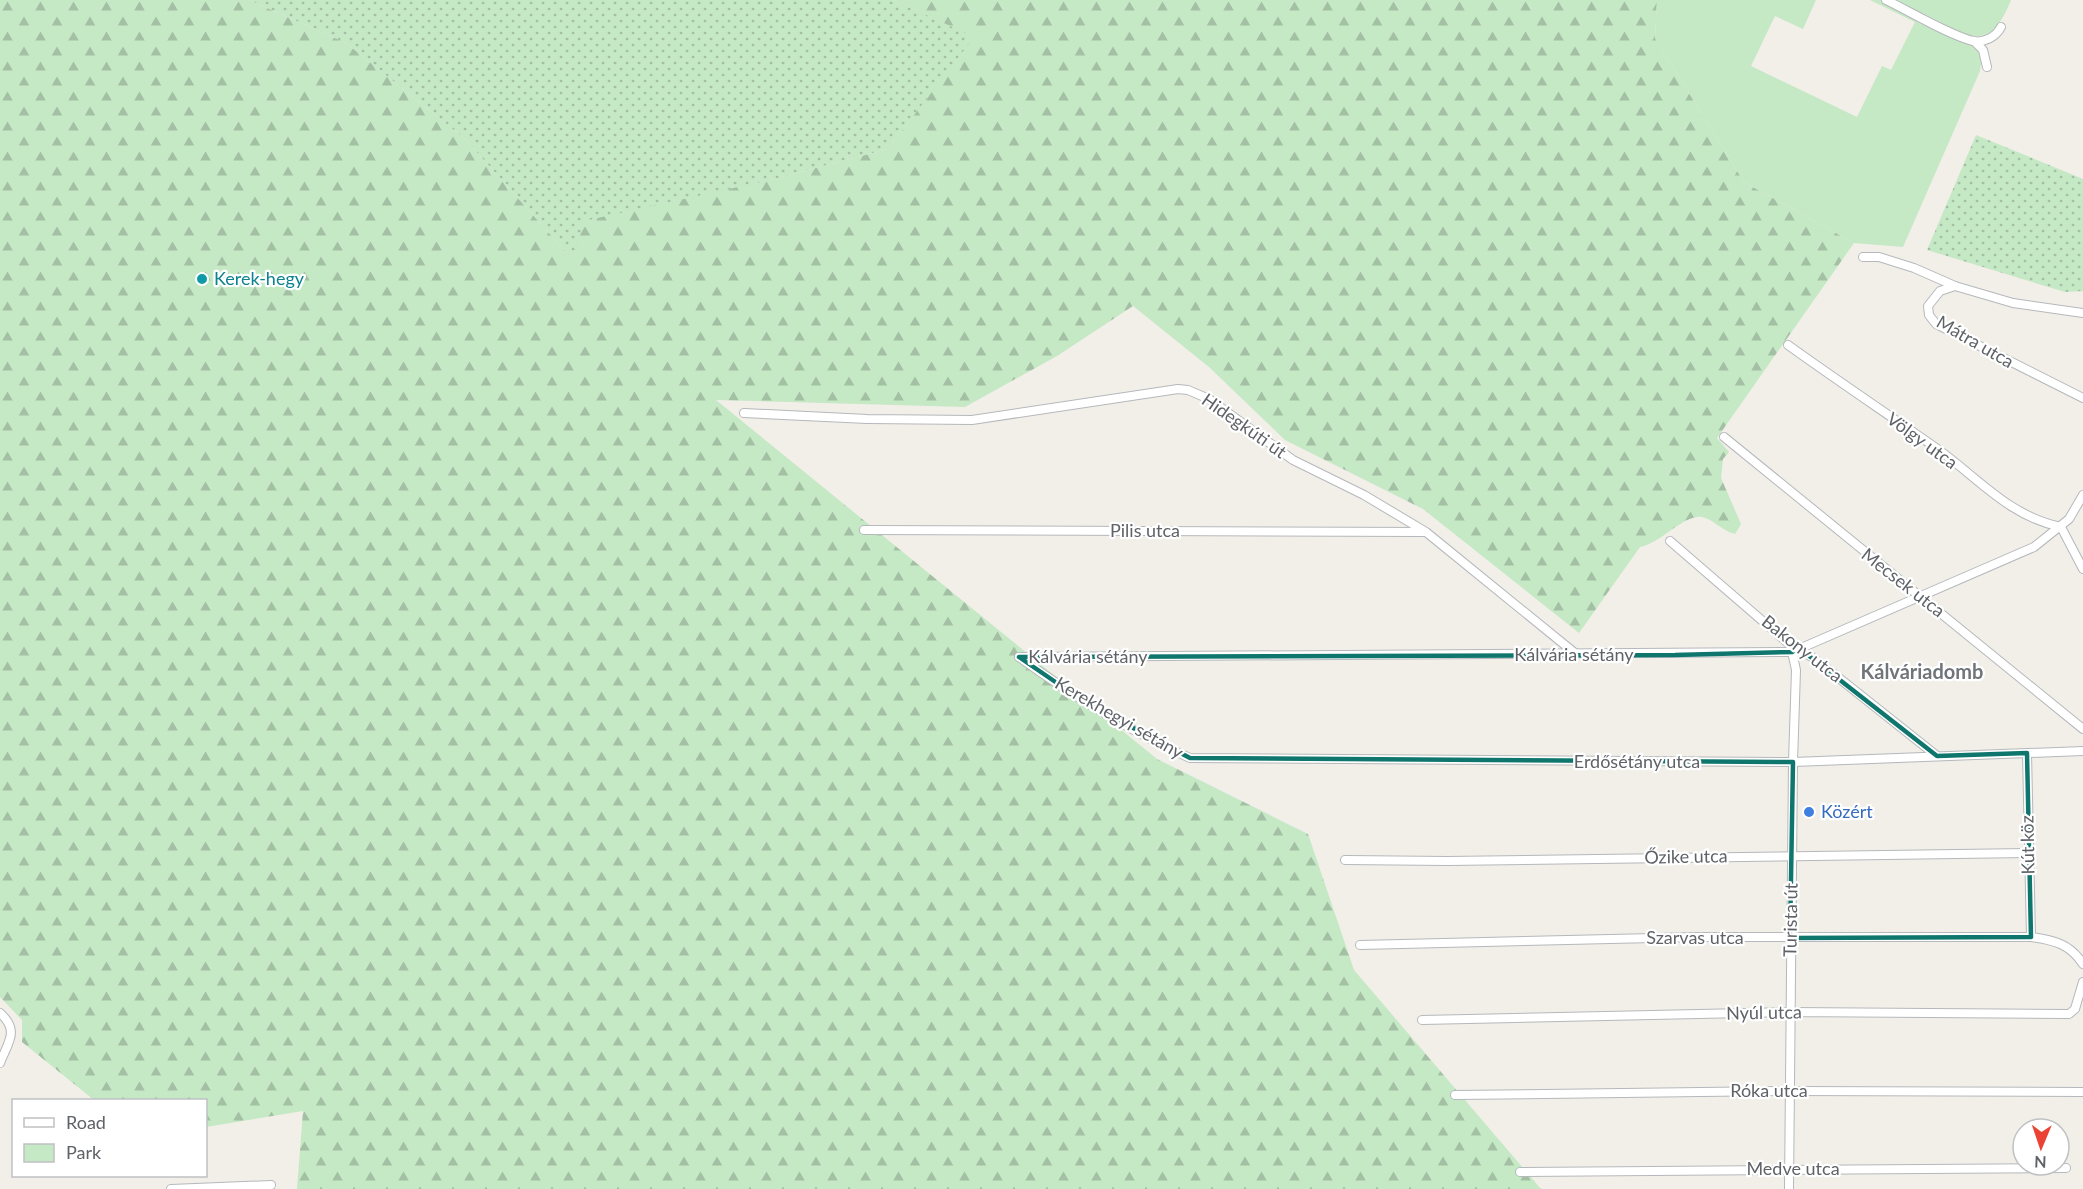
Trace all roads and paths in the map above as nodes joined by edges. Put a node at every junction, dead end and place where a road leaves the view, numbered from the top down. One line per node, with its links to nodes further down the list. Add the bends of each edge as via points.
1 (1886, 0): 3 (street)
2 (2001, 27): 3 (street, via 1991,38)
3 (1974, 41): 4 (street, via 1983,50)
4 (1987, 67)
5 (1863, 257): 6 (street, via 1902,264)
6 (1954, 286): 7 (street, via 2013,303); 9 (street, Mátra utca, via 1940,291 1928,306 1936,324)
7 (2083, 313)
8 (1788, 345): 13 (street, Völgy utca, via 1944,454 2006,505)
9 (2083, 398)
10 (744, 413): 15 (street, Hidegkúti út, via 972,420 1188,390 1209,399 1293,460 1364,495)
11 (1724, 437): 18 (street, Mecsek utca)
12 (2083, 495): 13 (street, Kálvária sétány)
13 (2061, 527): 17 (street); 18 (street, Kálvária sétány, via 2034,547)
14 (864, 531): 15 (street, Pilis utca)
15 (1426, 532): 20 (street, Hidegkúti út)
16 (1670, 541): 19 (street, Bakony utca)
17 (2083, 569)
18 (1918, 597): 19 (street, Kálvária sétány); 22 (street, Mecsek utca)
19 (1795, 650): 20 (street, Kálvária sétány); 25 (street, Bakony utca); 27 (street, Turista út)
20 (1576, 654): 21 (street, Kálvária sétány)
21 (1019, 657): 26 (street, Kerekhegyi sétány, via 1086,703)
22 (2083, 729)
23 (2083, 751): 24 (street, Erdősétány utca)
24 (2026, 753): 25 (street, Erdősétány utca); 28 (street, Kút köz)
25 (1937, 756): 27 (street, Erdősétány utca)
26 (1190, 759): 27 (street, Erdősétány utca)
27 (1792, 762): 29 (street, Turista út)
28 (2028, 853): 29 (street, Őzike utca); 31 (street, Kút köz)
29 (1791, 855): 30 (street, Őzike utca); 32 (street, Turista út)
30 (1345, 860)
31 (2031, 937): 32 (street, Szarvas utca); 34 (street, Szarvas utca, via 2061,942)
32 (1790, 938): 33 (street, Szarvas utca); 36 (street, Turista út)
33 (1360, 945)
34 (2083, 964)
35 (2083, 982): 36 (street, Nyúl utca, via 2075,1009 2069,1014)
36 (1790, 1012): 38 (street, Nyúl utca); 40 (street, Turista út)
37 (0, 1013): 39 (street, via 13,1030)
38 (1422, 1020)
39 (0, 1063)
40 (1789, 1091): 41 (street, Róka utca); 42 (street, Róka utca); 43 (street, Turista út)
41 (2083, 1092)
42 (1455, 1095)
43 (1790, 1168): 44 (street, Medve utca); 45 (street, Medve utca); 48 (street, Turista út)
44 (2011, 1168)
45 (1520, 1172)
46 (271, 1185): 47 (street)
47 (171, 1189)
48 (1789, 1189)

